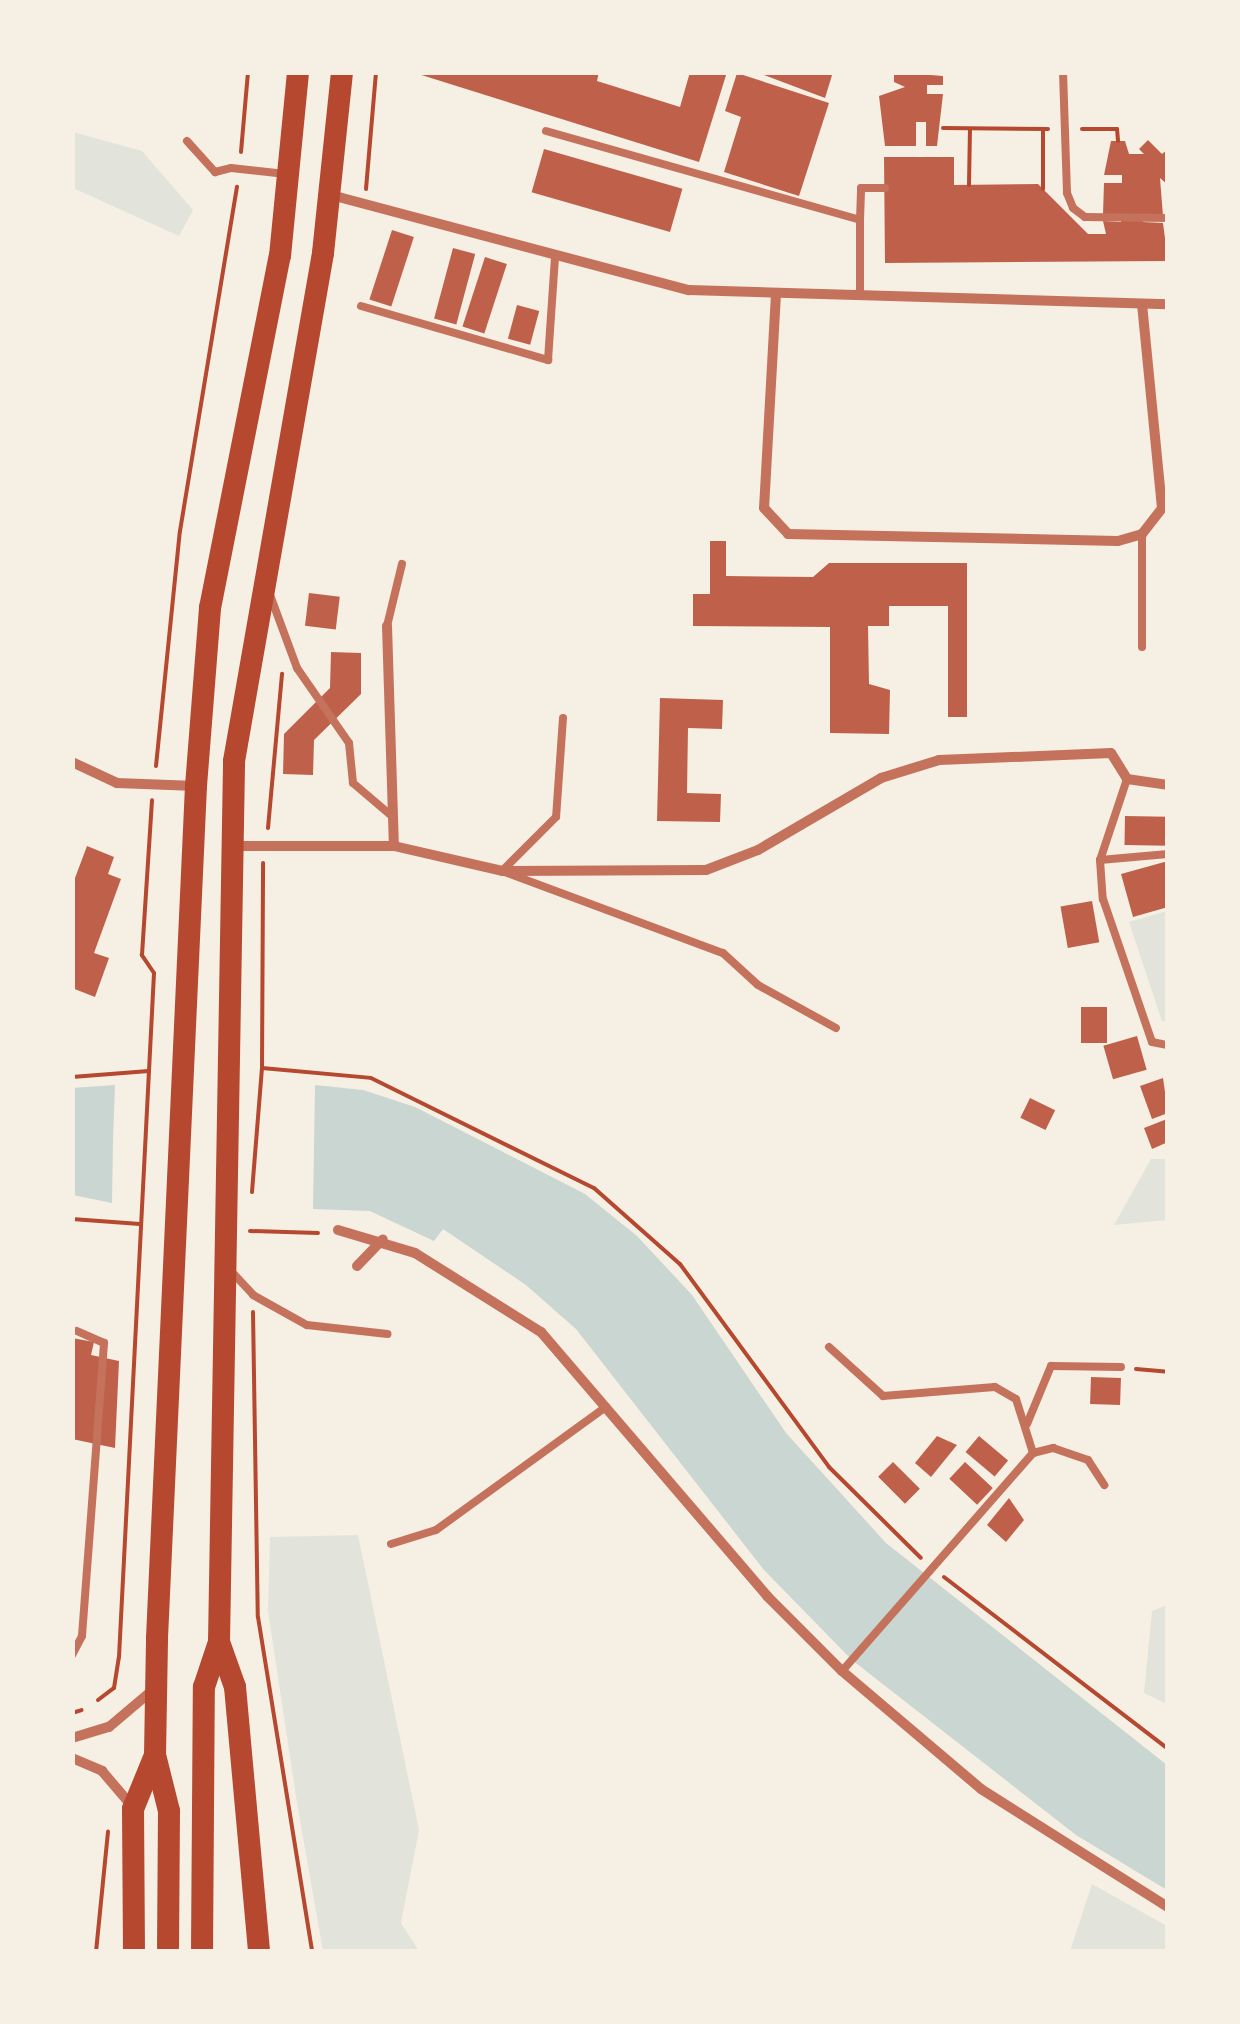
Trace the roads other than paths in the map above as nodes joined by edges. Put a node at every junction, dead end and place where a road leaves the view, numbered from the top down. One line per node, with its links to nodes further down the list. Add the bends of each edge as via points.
1 (298, 72): 6 (main road)
2 (342, 72): 8 (main road)
3 (1064, 72): 9 (lane, via 1066,193 1073,208 1085,217)
4 (546, 131): 10 (lane)
5 (186, 141): 6 (lane, via 215,172)
6 (291, 175): 25 (main road, via 210,608)
7 (884, 188): 10 (lane, via 861,188)
8 (331, 194): 11 (street); 19 (main road)
9 (1168, 218)
10 (860, 220): 13 (lane)
11 (556, 256): 12 (street, via 689,290); 16 (lane, via 548,360)
12 (776, 294): 13 (street); 17 (street, via 764,508 788,534 1118,542)
13 (860, 296): 14 (street)
14 (1142, 304): 15 (street); 17 (street, via 1162,508)
15 (1168, 304)
16 (361, 306)
17 (1142, 534): 21 (lane)
18 (402, 564): 20 (lane)
19 (263, 577): 27 (lane, via 298,668 349,743 353,783); 28 (main road, via 234,761)
20 (387, 626): 27 (street)
21 (1142, 647)
22 (562, 718): 32 (lane, via 556,818)
23 (72, 762): 25 (street, via 117,783)
24 (1126, 779): 26 (street); 31 (lane); 32 (street, via 1111,753 938,760 881,778 758,850 706,870)
25 (196, 786): 51 (main road)
26 (1168, 786)
27 (393, 818): 29 (street)
28 (231, 846): 29 (street); 37 (main road)
29 (394, 846): 32 (street)
30 (1168, 854): 31 (lane)
31 (1100, 860): 34 (lane, via 1103,900 1123,966 1152,1042)
32 (502, 870): 33 (lane, via 723,953 758,985)
33 (836, 1028)
34 (1168, 1045)
35 (338, 1230): 36 (street)
36 (382, 1238): 38 (street); 43 (street, via 541,1332)
37 (221, 1261): 40 (lane, via 252,1295 307,1325); 48 (main road)
38 (357, 1266)
39 (76, 1331): 49 (lane, via 104,1343 82,1636)
40 (387, 1334)
41 (829, 1347): 44 (lane, via 882,1396 994,1387 1016,1399)
42 (1121, 1367): 44 (lane, via 1052,1366)
43 (606, 1408): 47 (lane, via 436,1530); 50 (street, via 767,1596)
44 (1027, 1424): 45 (lane)
45 (1033, 1452): 46 (lane, via 1053,1448 1088,1460); 50 (lane)
46 (1104, 1485)
47 (391, 1544)
48 (219, 1642): 61 (main road, via 204,1688); 62 (main road, via 236,1687)
49 (72, 1655)
50 (842, 1671): 56 (street, via 982,1790)
51 (156, 1687): 52 (street, via 109,1727); 53 (main road)
52 (72, 1738)
53 (155, 1755): 55 (main road); 60 (main road, via 169,1811)
54 (72, 1758): 55 (street, via 102,1771)
55 (133, 1809): 57 (main road)
56 (1168, 1906)
57 (134, 1924): 58 (main road); 59 (main road)
58 (124, 1952)
59 (134, 1952)
60 (168, 1952)
61 (202, 1952)
62 (260, 1952)

